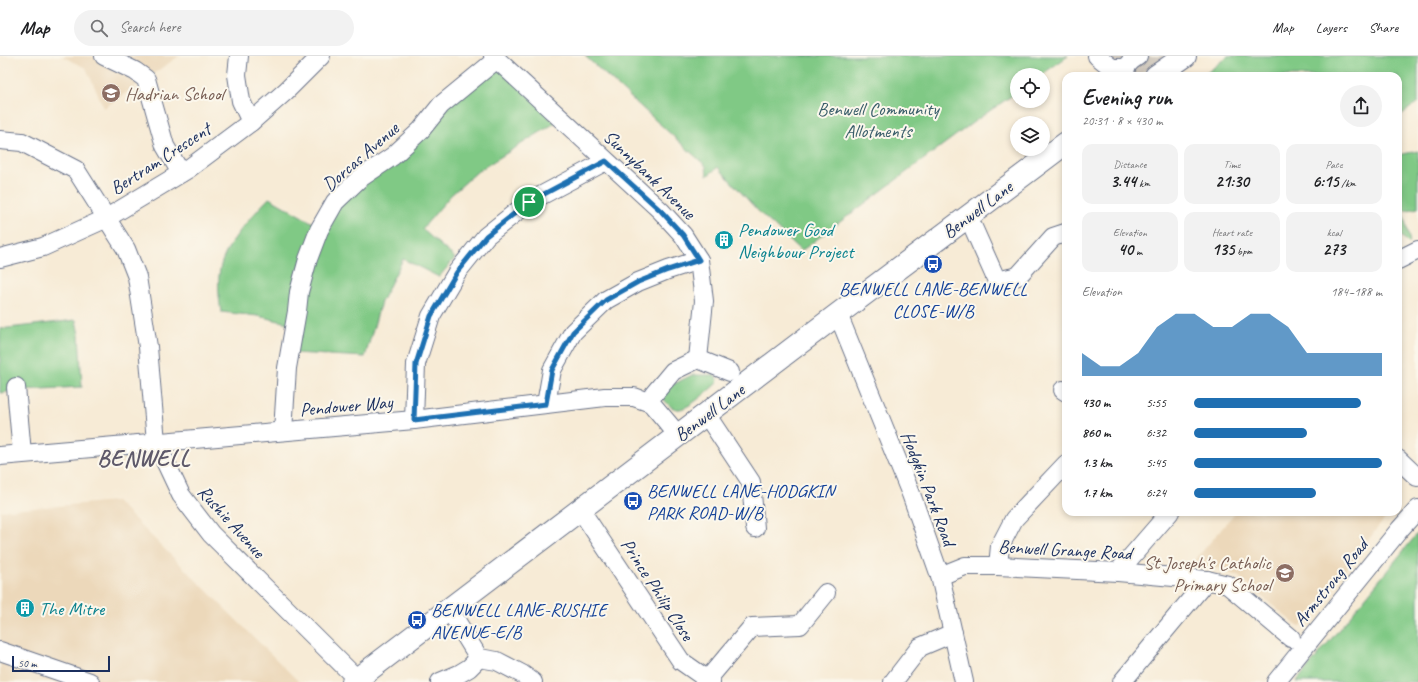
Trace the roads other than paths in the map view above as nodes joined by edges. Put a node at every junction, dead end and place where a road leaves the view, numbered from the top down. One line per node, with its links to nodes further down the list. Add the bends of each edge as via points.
1 (104, 56): 13 (street, via 146,79 165,146)
2 (238, 56): 9 (street, via 237,75 241,101)
3 (321, 56): 9 (street, Bertram Crescent)
4 (1097, 56): 7 (street, via 1112,68)
5 (1185, 56): 8 (main road)
6 (495, 58): 12 (street, Sunnybank Avenue); 29 (street, Dorcas Avenue, via 441,105 421,130 393,156 359,179 335,202 319,230 299,292 287,368)
7 (1130, 67)
8 (1162, 72)
9 (251, 122): 13 (street, Bertram Crescent)
10 (0, 140): 15 (street, Rushie Avenue, via 22,142 76,170)
11 (1062, 146): 14 (main road, Benwell Lane)
12 (606, 161): 20 (street, Sunnybank Avenue, via 661,211 683,235); 28 (street, via 529,202 486,236 457,272 431,316 416,364)
13 (181, 173): 15 (street, Bertram Crescent)
14 (968, 216): 16 (street, via 996,281 1018,276 1053,237); 21 (main road, Benwell Lane)
15 (105, 219): 18 (street, Bertram Crescent, via 42,247); 31 (street, Rushie Avenue, via 126,249 137,277 148,347)
16 (1062, 234)
17 (1418, 250): 19 (street)
18 (0, 258)
19 (1402, 258)
20 (699, 260): 22 (street, Sunnybank Avenue, via 704,301); 26 (street, via 638,282 606,300 573,332 552,370)
21 (838, 314): 27 (main road, Benwell Lane); 43 (street, Hodgkin Park Road, via 911,494)
22 (698, 359): 23 (street); 25 (street, via 674,371)
23 (730, 372)
24 (16, 387): 32 (street)
25 (653, 395)
26 (546, 404): 28 (street, Pendower Way); 30 (street, Pendower Way, via 605,397 634,397 650,403)
27 (706, 414): 30 (main road, Benwell Lane); 40 (street, via 751,482)
28 (414, 420): 29 (street, Pendower Way)
29 (282, 431): 31 (street, Pendower Way)
30 (678, 435): 37 (main road, Benwell Lane)
31 (156, 442): 32 (street, Pendower Way); 51 (street, Rushie Avenue, via 181,495 211,534)
32 (22, 454): 33 (street, Pendower Way)
33 (0, 456)
34 (1402, 463): 36 (street)
35 (1062, 468): 41 (street, via 1014,519 1000,546)
36 (1417, 477)
37 (580, 509): 46 (main road, Benwell Lane); 52 (street, Prince Philip Close, via 681,661)
38 (1418, 510): 59 (street, Armstrong Road)
39 (1167, 516): 42 (street)
40 (755, 528)
41 (998, 566): 42 (street, Benwell Grange Road); 43 (street, Benwell Grange Road, via 966,566)
42 (1118, 572): 44 (street, Benwell Grange Road)
43 (940, 576): 47 (street, Hodgkin Park Road)
44 (1207, 580): 48 (street, Benwell Grange Road, via 1228,585); 58 (street)
45 (826, 593): 52 (street, via 800,625 752,627)
46 (449, 609): 50 (street); 51 (main road, Benwell Lane)
47 (953, 633): 56 (street, via 920,647); 57 (street, Hodgkin Park Road)
48 (1291, 638)
49 (0, 651): 53 (street)
50 (479, 658): 54 (street, via 469,668); 55 (street, via 497,661)
51 (355, 680)
52 (709, 681)
53 (90, 682)
54 (440, 682)
55 (534, 682)
56 (893, 682)
57 (964, 682)
58 (1122, 682)
59 (1276, 682)

